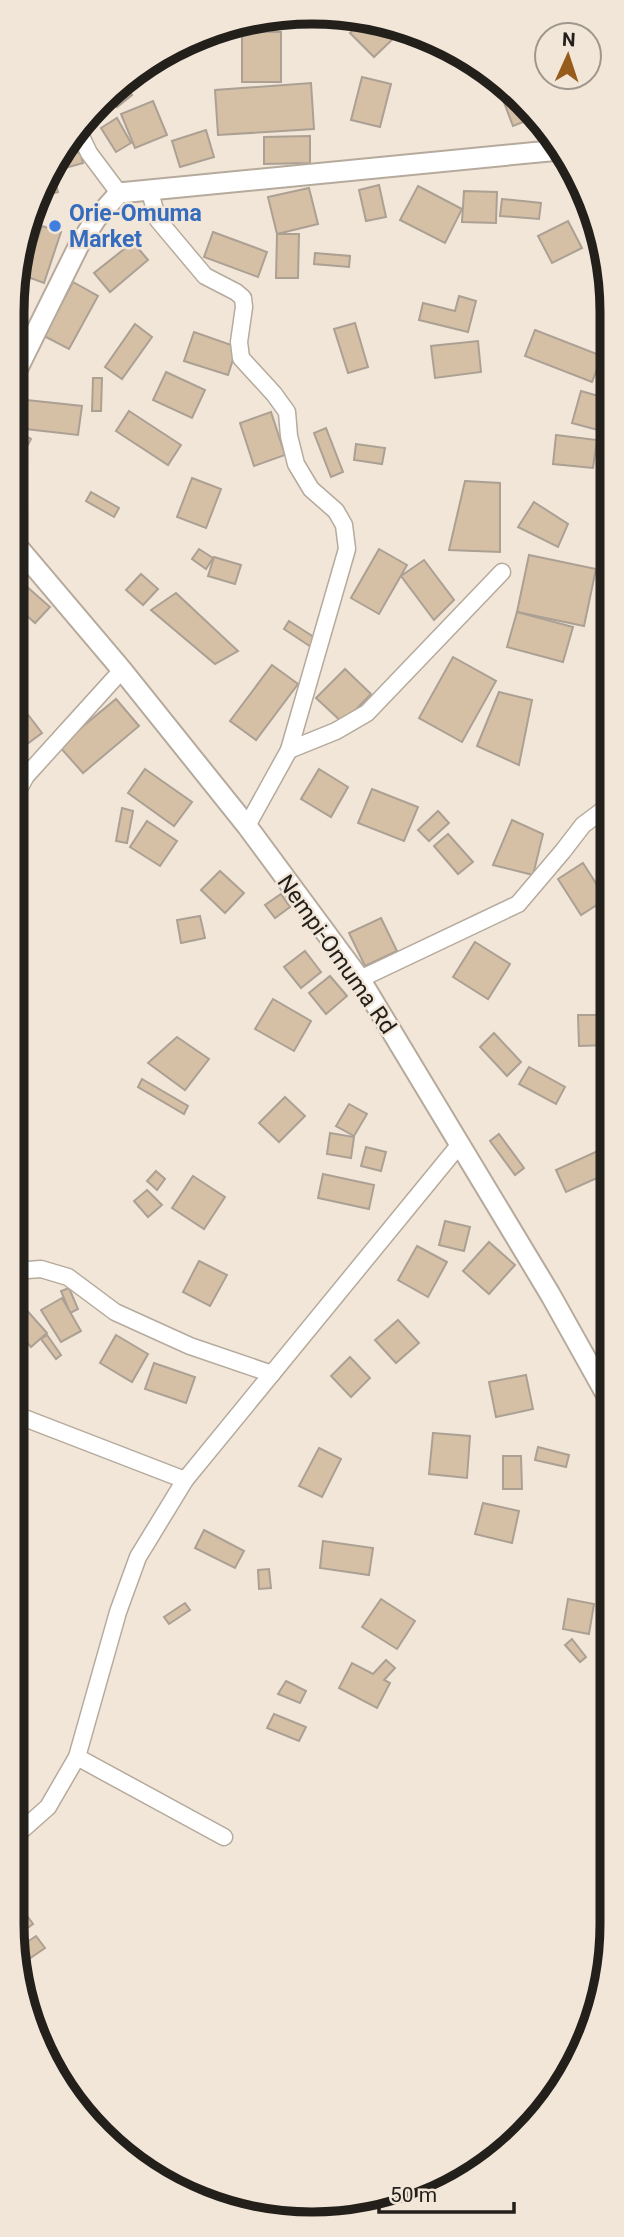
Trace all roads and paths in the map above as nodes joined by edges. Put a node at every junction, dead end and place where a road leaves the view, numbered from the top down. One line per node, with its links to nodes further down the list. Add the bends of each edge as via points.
1 (82, 139): 4 (street)
2 (550, 151): 3 (street)
3 (149, 189): 4 (street); 9 (street, via 158,220 205,276 243,298 241,358 286,412 296,464 311,489 336,511 344,525 347,549)
4 (119, 193): 5 (street, via 79,245)
5 (24, 356)
6 (24, 554): 8 (street, Nempi-Omuma Rd)
7 (502, 572): 9 (street, via 368,713)
8 (122, 670): 10 (street); 12 (street, Nempi-Omuma Rd)
9 (289, 750): 12 (street)
10 (24, 780)
11 (600, 812): 13 (street, via 583,824 518,904)
12 (247, 826): 13 (street, Nempi-Omuma Rd)
13 (360, 979): 14 (street, Nempi-Omuma Rd)
14 (460, 1144): 16 (street); 17 (street, Nempi-Omuma Rd)
15 (24, 1270): 16 (street, via 68,1276 115,1312 190,1346)
16 (272, 1374): 19 (street)
17 (600, 1383)
18 (24, 1418): 19 (street)
19 (185, 1480): 20 (street, via 138,1557)
20 (77, 1757): 21 (street, via 48,1807); 22 (street)
21 (24, 1828)
22 (225, 1837)

